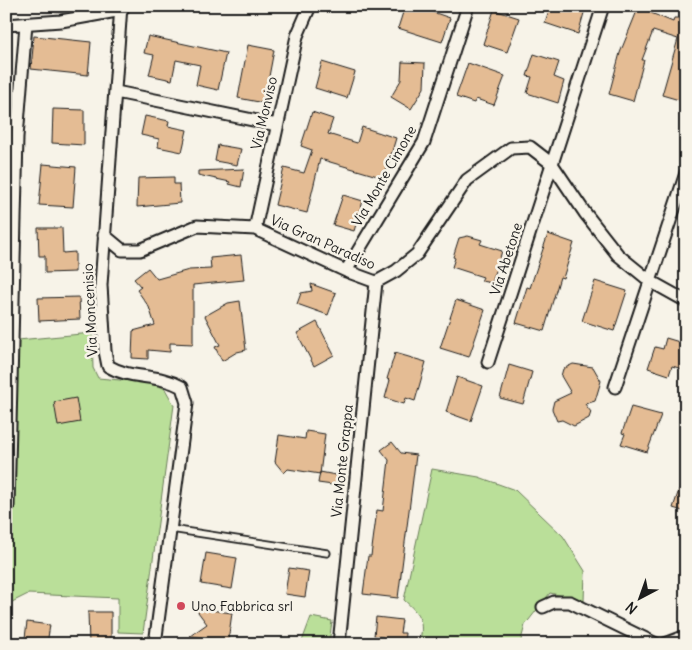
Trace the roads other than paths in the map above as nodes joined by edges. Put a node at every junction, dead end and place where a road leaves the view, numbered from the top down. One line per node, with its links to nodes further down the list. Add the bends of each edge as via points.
1 (310, 6): 8 (street, Via Monviso, via 297,36)
2 (468, 6): 13 (street, Via Monte Cimone, via 424,142)
3 (602, 6): 9 (street, Via Abetone)
4 (121, 8): 5 (street, via 61,21); 7 (street, Via Moncenisio)
5 (26, 24): 6 (street); 19 (street, via 17,137)
6 (6, 25)
7 (116, 92): 8 (street); 12 (street, Via Moncenisio)
8 (276, 125): 11 (street, Via Monviso)
9 (552, 164): 14 (street, Via Gran Paradiso, via 618,255); 15 (street, Via Gran Paradiso, via 530,147 511,148 467,180 417,254); 17 (street, Via Abetone)
10 (686, 174): 14 (street)
11 (255, 229): 12 (street, Via Gran Paradiso, via 197,226 140,250 122,250); 13 (street, Via Gran Paradiso)
12 (104, 235): 20 (street, Via Moncenisio, via 101,285 108,366 119,373 168,379 182,387 188,403)
13 (346, 271): 15 (street, Via Gran Paradiso)
14 (650, 281): 16 (street, Via Gran Paradiso); 18 (street)
15 (376, 282): 25 (street, Via Monte Grappa)
16 (686, 301)
17 (488, 362)
18 (615, 387)
19 (6, 508)
20 (171, 529): 21 (lane); 24 (street, Via Moncenisio)
21 (327, 553)
22 (543, 607): 26 (street, via 554,602 570,602)
23 (686, 636): 27 (street)
24 (155, 644)
25 (339, 644)
26 (656, 644)
27 (666, 644)

